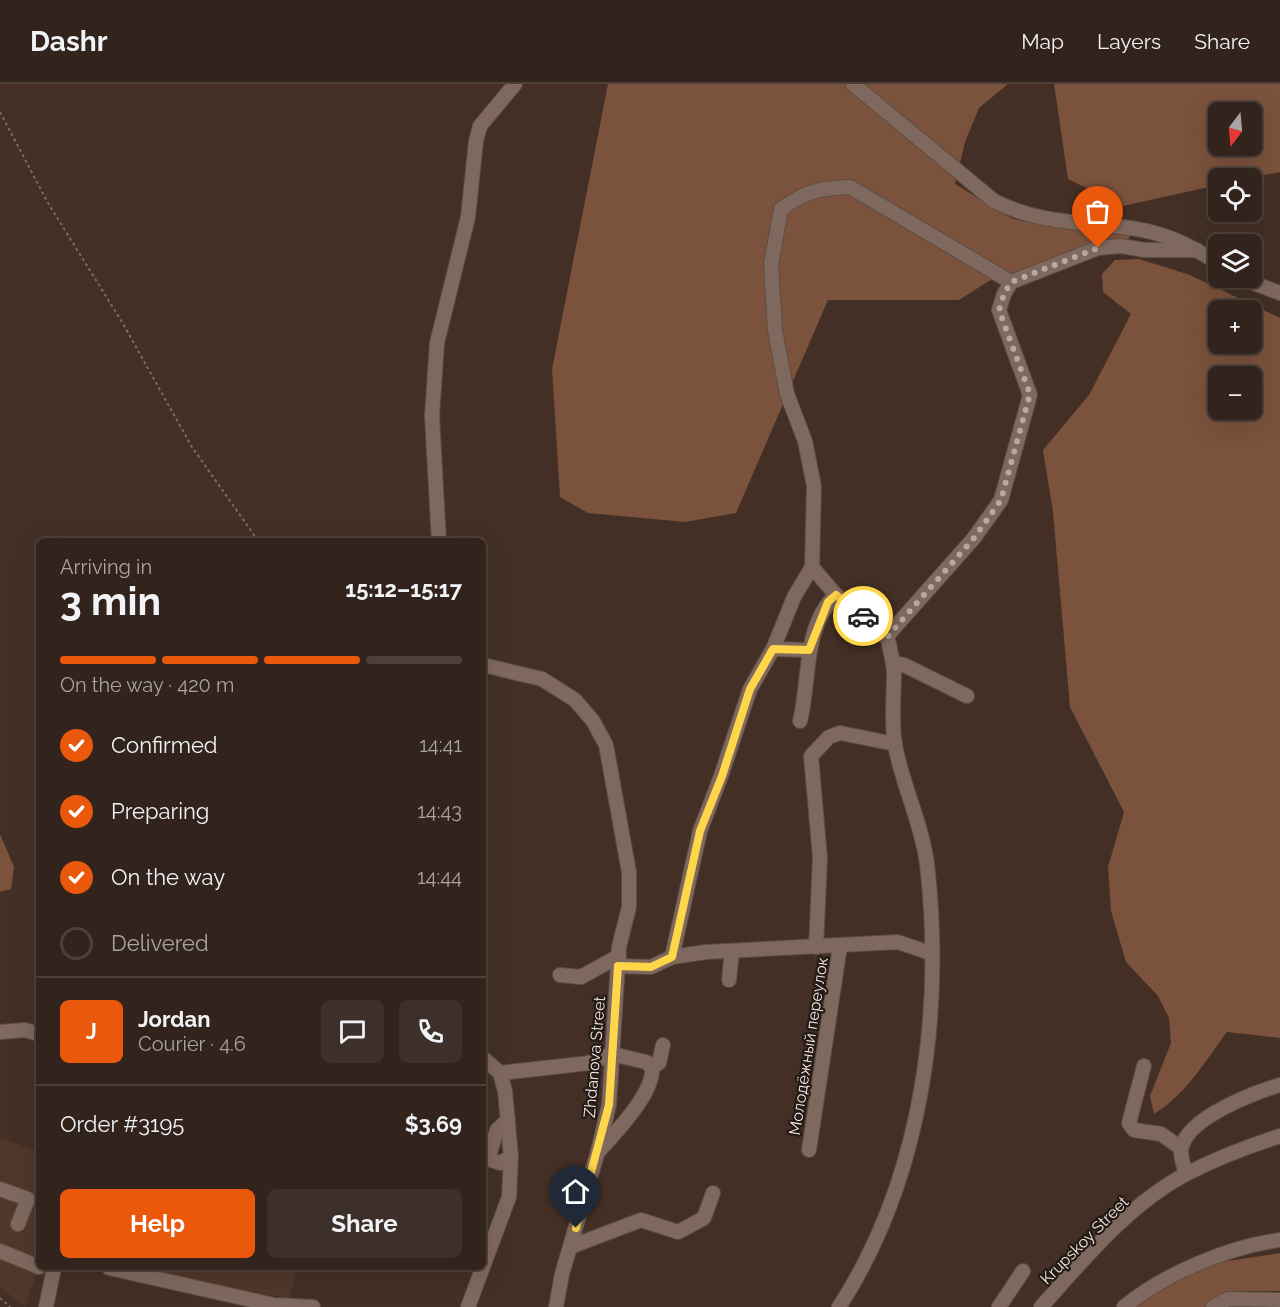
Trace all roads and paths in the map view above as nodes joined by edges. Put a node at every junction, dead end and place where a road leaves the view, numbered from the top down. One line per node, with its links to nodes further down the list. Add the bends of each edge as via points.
1 (515, 84): 10 (street, via 480,126 468,217 437,343 432,416)
2 (853, 84): 4 (street, via 994,201 1019,214 1143,230)
3 (0, 111): 9 (path, via 48,203 122,322 192,447)
4 (1197, 250): 5 (street); 6 (street, via 1098,248)
5 (1208, 257)
6 (1011, 282): 11 (street, via 850,187 802,194 781,209 771,264 775,330 787,394 805,441 814,486); 13 (street, via 999,310 1030,394 1001,500 974,538)
7 (1262, 286): 8 (street)
8 (1280, 293)
9 (257, 538)
10 (438, 538)
11 (812, 567): 12 (street); 14 (street, via 794,597)
12 (836, 595): 13 (street); 15 (street, via 828,602)
13 (888, 636): 16 (street)
14 (773, 649): 15 (street); 25 (street, via 750,689 700,831)
15 (809, 650): 19 (street, via 806,698)
16 (892, 663): 18 (street, via 904,665); 20 (street)
17 (486, 666): 26 (street, Zhdanova Street, via 542,679 575,700 606,745 629,872 629,907)
18 (967, 696)
19 (800, 721)
20 (895, 744): 22 (street, Молодёжный переулок, via 840,733 829,737 811,756 820,858); 24 (street, via 927,863)
21 (840, 946): 22 (street); 24 (street, via 898,942); 43 (street, Молодёжный переулок)
22 (816, 947): 23 (street)
23 (732, 951): 25 (street); 28 (street)
24 (930, 953): 66 (street, via 932,1014 918,1110 899,1181 867,1257)
25 (672, 957): 26 (street, via 651,967)
26 (619, 961): 27 (street, via 581,976); 32 (street, Zhdanova Street)
27 (560, 975)
28 (729, 980)
29 (0, 1032): 30 (street)
30 (36, 1033)
31 (663, 1046): 35 (street, via 659,1063)
32 (612, 1054): 35 (street); 36 (street, via 589,1063); 38 (street, Zhdanova Street)
33 (486, 1061): 36 (street)
34 (1144, 1066): 42 (street, via 1129,1123 1134,1130 1161,1134)
35 (652, 1067): 40 (street, via 653,1076)
36 (501, 1073): 39 (street)
37 (1280, 1085): 42 (street, via 1252,1094 1202,1121 1186,1135)
38 (609, 1105): 40 (street, via 613,1115); 44 (street, Zhdanova Street)
39 (508, 1120): 45 (street); 45 (street, via 497,1130 489,1155 500,1163)
40 (625, 1122): 44 (street)
41 (1280, 1136): 46 (street, Krupskoy Street)
42 (1181, 1148): 46 (street)
43 (809, 1150)
44 (598, 1151): 51 (street, Zhdanova Street)
45 (511, 1157): 53 (street, via 510,1197)
46 (1186, 1174): 68 (street, Krupskoy Street, via 1133,1211)
47 (0, 1189): 49 (street, via 28,1198)
48 (713, 1193): 51 (street, via 704,1218 678,1233 641,1220)
49 (18, 1224)
50 (1280, 1240): 69 (street, via 1232,1251 1149,1287)
51 (570, 1247): 65 (street, Zhdanova Street)
52 (0, 1251): 54 (street)
53 (486, 1260)
54 (36, 1265)
55 (47, 1270): 62 (street)
56 (118, 1270): 63 (street, via 274,1305)
57 (482, 1270): 64 (street)
58 (1023, 1270): 67 (street)
59 (0, 1298): 61 (path)
60 (1280, 1300): 70 (street, via 1228,1299)
61 (10, 1307)
62 (46, 1307)
63 (313, 1307)
64 (468, 1307)
65 (556, 1307)
66 (839, 1307)
67 (999, 1307)
68 (1041, 1307)
69 (1124, 1307)
70 (1213, 1307)

